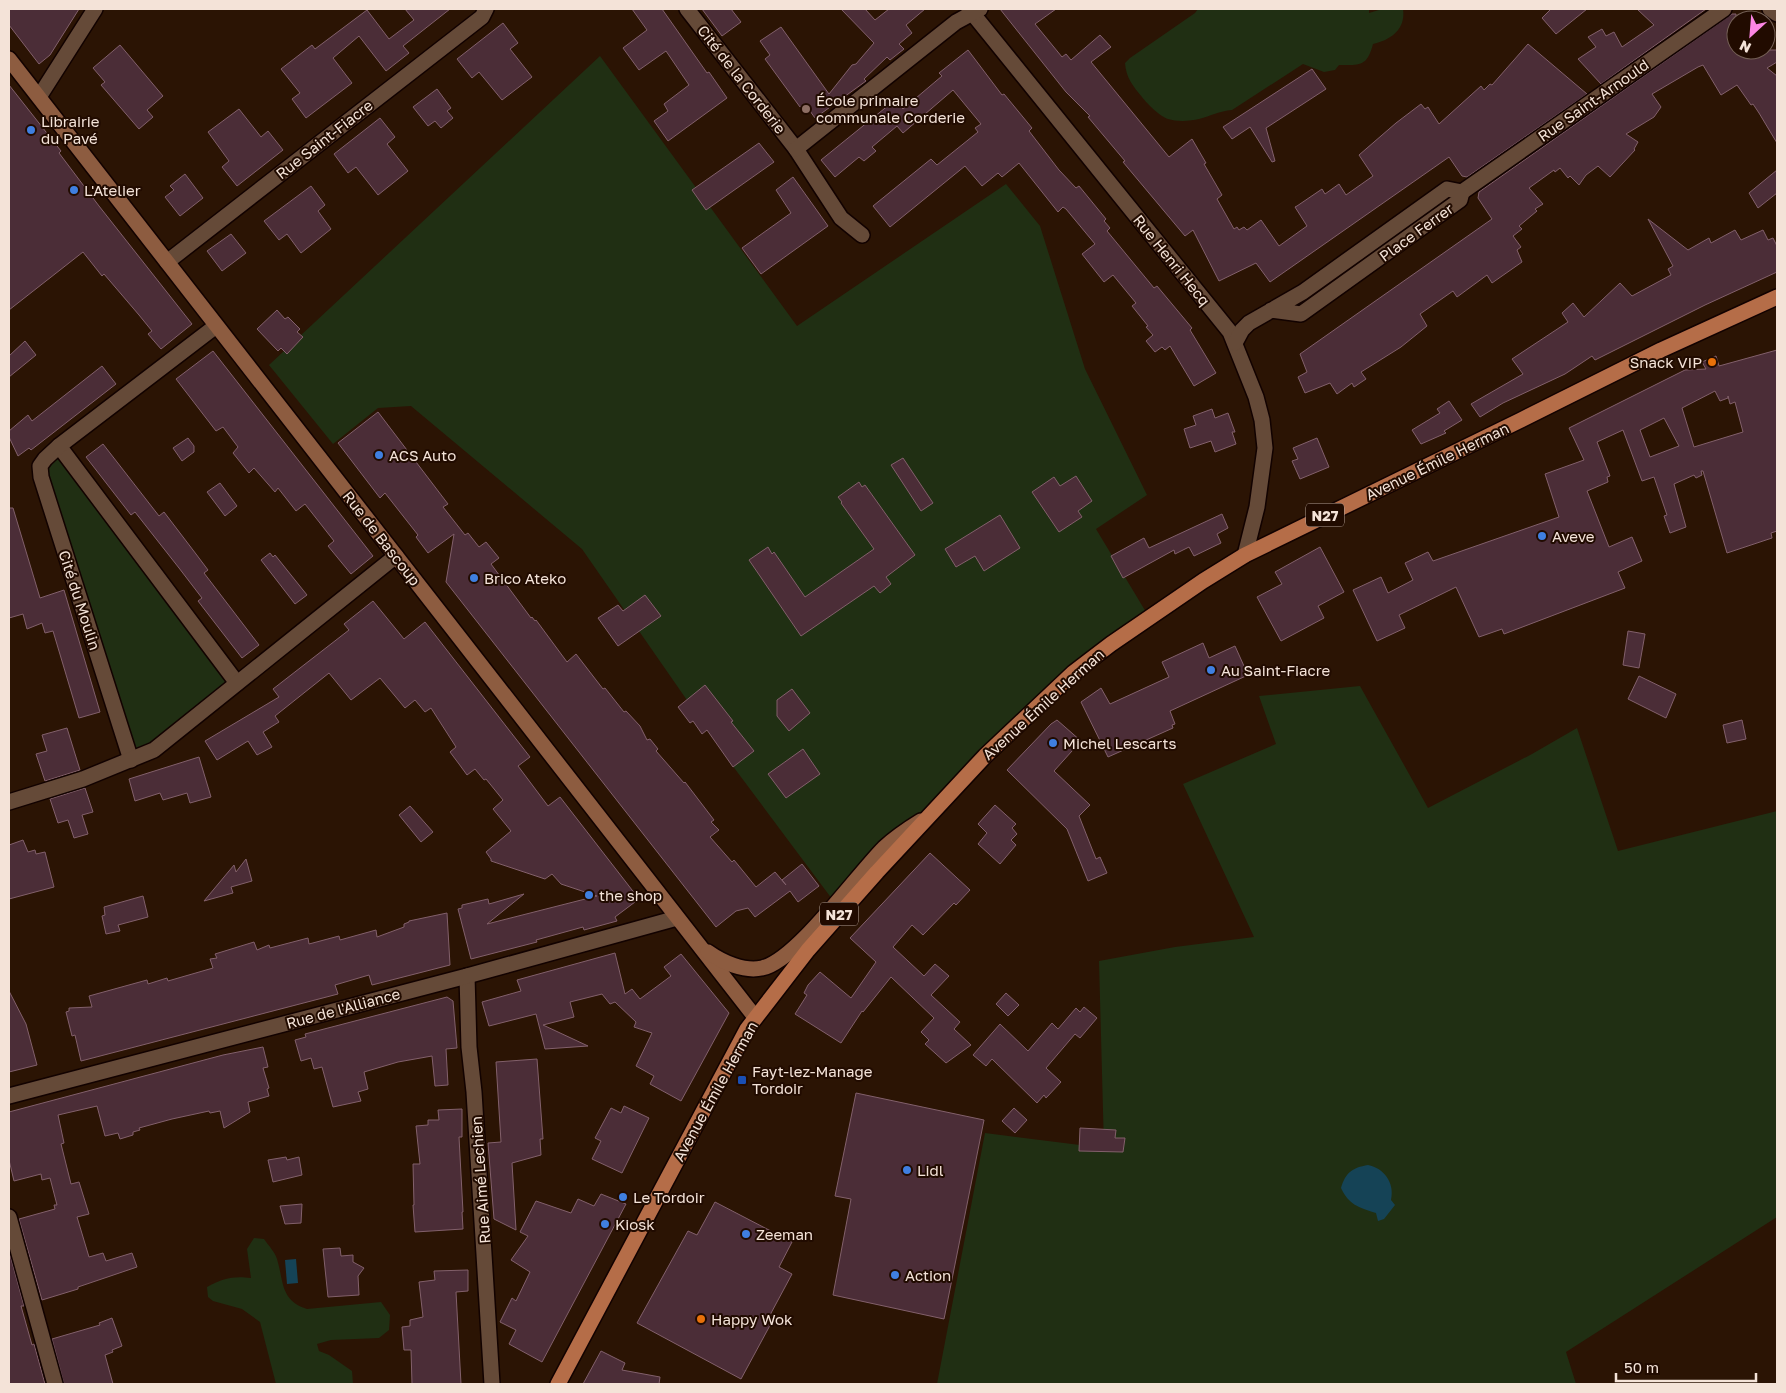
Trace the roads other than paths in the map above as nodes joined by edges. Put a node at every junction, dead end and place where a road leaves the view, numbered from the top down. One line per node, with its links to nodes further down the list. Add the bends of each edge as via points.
1 (95, 9): 9 (street)
2 (687, 9): 10 (street, Cité de la Corderie)
3 (1724, 9): 11 (street, Rue Saint-Arnould)
4 (1770, 9): 7 (street)
5 (974, 10): 10 (street, Cité de la Corderie); 15 (street, Rue Henri Hecq)
6 (483, 12): 13 (street, Rue Saint-Fiacre)
7 (1777, 14)
8 (9, 59): 9 (main road, Rue de Bascoup)
9 (39, 97): 13 (main road, Rue de Bascoup)
10 (796, 149): 12 (street, Cité de la Corderie, via 841,218)
11 (1462, 192): 16 (street, Place Ferrer, via 1460,200 1301,314 1271,310)
12 (862, 235)
13 (167, 262): 17 (main road, Rue de Bascoup)
14 (1777, 298): 20 (main road, Avenue Émile Herman / N27, via 1661,350)
15 (1222, 322): 16 (street); 18 (street, Rue Henri Hecq)
16 (1249, 323): 18 (street)
17 (216, 326): 19 (street, Cité du Moulin); 21 (main road, Rue de Bascoup)
18 (1235, 344): 20 (street, Rue Henri Hecq, via 1256,397 1265,448)
19 (60, 446): 22 (street); 23 (street, Cité du Moulin, via 40,466 41,477)
20 (1245, 555): 25 (main road, Avenue Émile Herman / N27, via 1158,611 1073,673 985,756)
21 (396, 556): 22 (street); 26 (main road, Rue de Bascoup)
22 (237, 683): 23 (street, via 154,750)
23 (131, 760): 24 (street)
24 (9, 802)
25 (929, 816): 27 (main road, via 884,849 797,946 778,962 762,968 746,968 714,957); 29 (main road, Avenue Émile Herman / N27, via 808,950)
26 (678, 918): 27 (main road, Rue de Bascoup); 28 (street, Rue de l'Alliance)
27 (700, 946): 29 (main road, Rue de Bascoup)
28 (467, 976): 30 (street, Rue de l'Alliance); 33 (street, Rue Aimé Lechien)
29 (755, 1017): 34 (main road, Avenue Émile Herman / N27)
30 (9, 1096)
31 (9, 1217): 32 (street)
32 (55, 1384)
33 (492, 1384)
34 (558, 1384)

